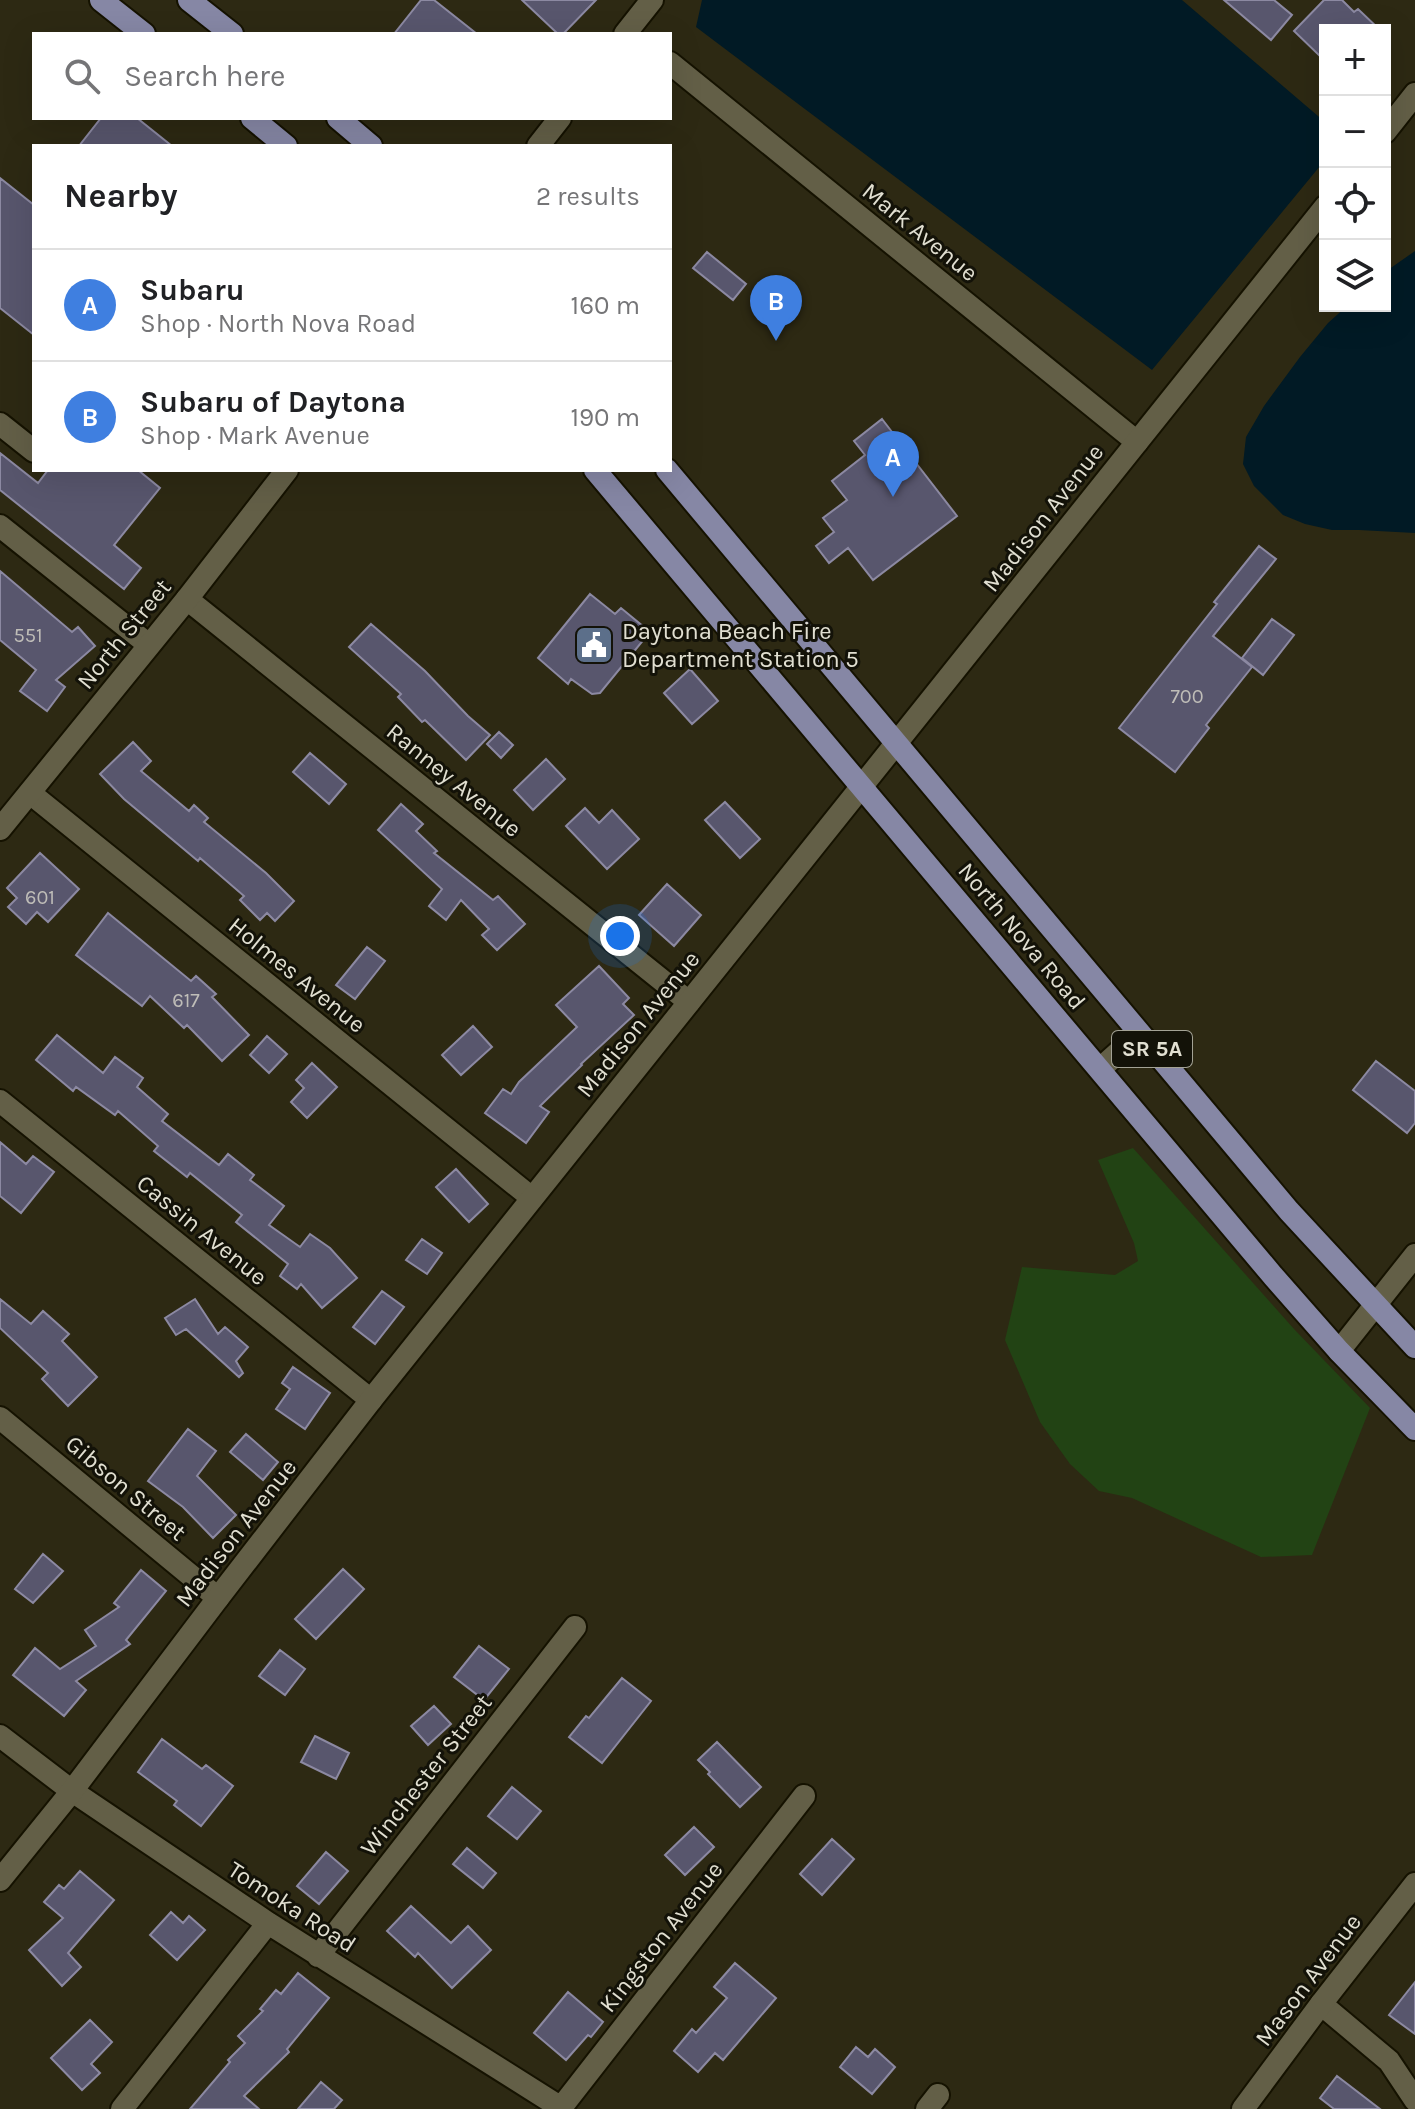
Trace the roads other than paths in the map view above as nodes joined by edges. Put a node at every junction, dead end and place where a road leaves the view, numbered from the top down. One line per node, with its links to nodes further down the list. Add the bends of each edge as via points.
1 (101, 0): 4 (main road)
2 (189, 0): 5 (main road)
3 (652, 0): 6 (street)
4 (141, 32)
5 (229, 32)
6 (630, 32)
7 (672, 65): 18 (street, Mark Avenue)
8 (1415, 94): 12 (street)
9 (254, 120): 13 (main road)
10 (340, 120): 14 (main road)
11 (558, 120): 15 (street)
12 (1391, 124)
13 (284, 144)
14 (369, 144)
15 (540, 144)
16 (1319, 214): 18 (street, Madison Avenue)
17 (0, 424): 19 (street)
18 (1137, 442): 26 (street, Madison Avenue)
19 (32, 449)
20 (285, 472): 24 (street, North Street)
21 (597, 472): 27 (main road, North Nova Road / SR 5A)
22 (669, 472): 26 (main road, North Nova Road / SR 5A)
23 (0, 526): 25 (street)
24 (187, 599): 25 (street, North Street); 30 (street, Ranney Avenue)
25 (149, 645): 28 (street, North Street)
26 (897, 744): 27 (street, Madison Avenue); 31 (main road, North Nova Road / SR 5A)
27 (862, 786): 30 (street, Madison Avenue); 32 (main road, North Nova Road / SR 5A)
28 (30, 793): 29 (street, North Street); 34 (street, Holmes Avenue)
29 (0, 829)
30 (689, 1002): 34 (street, Madison Avenue)
31 (1139, 1034): 32 (street); 36 (main road, North Nova Road / SR 5A)
32 (1100, 1069): 38 (main road, North Nova Road / SR 5A)
33 (0, 1101): 39 (street, Cassin Avenue)
34 (532, 1198): 39 (street, Madison Avenue)
35 (1415, 1255): 36 (street)
36 (1375, 1305): 37 (main road, North Nova Road / SR 5A); 38 (street)
37 (1415, 1347)
38 (1339, 1351): 41 (main road, North Nova Road / SR 5A)
39 (371, 1400): 42 (street, Madison Avenue)
40 (0, 1418): 42 (street, Gibson Street)
41 (1415, 1429)
42 (218, 1598): 45 (street, Madison Avenue)
43 (575, 1627): 50 (street, Winchester Street)
44 (0, 1736): 45 (street, Tomoka Road)
45 (72, 1791): 47 (street, Madison Avenue); 49 (street, Tomoka Road)
46 (804, 1796): 54 (street, Kingston Avenue)
47 (0, 1880)
48 (1415, 1884): 51 (street, Mason Avenue)
49 (268, 1923): 50 (street, Tomoka Road); 53 (street)
50 (318, 1956): 54 (street, Tomoka Road)
51 (1321, 2004): 52 (street, via 1389,2061); 55 (street, Mason Avenue)
52 (1415, 2100)
53 (122, 2109)
54 (561, 2109)
55 (1243, 2109)

